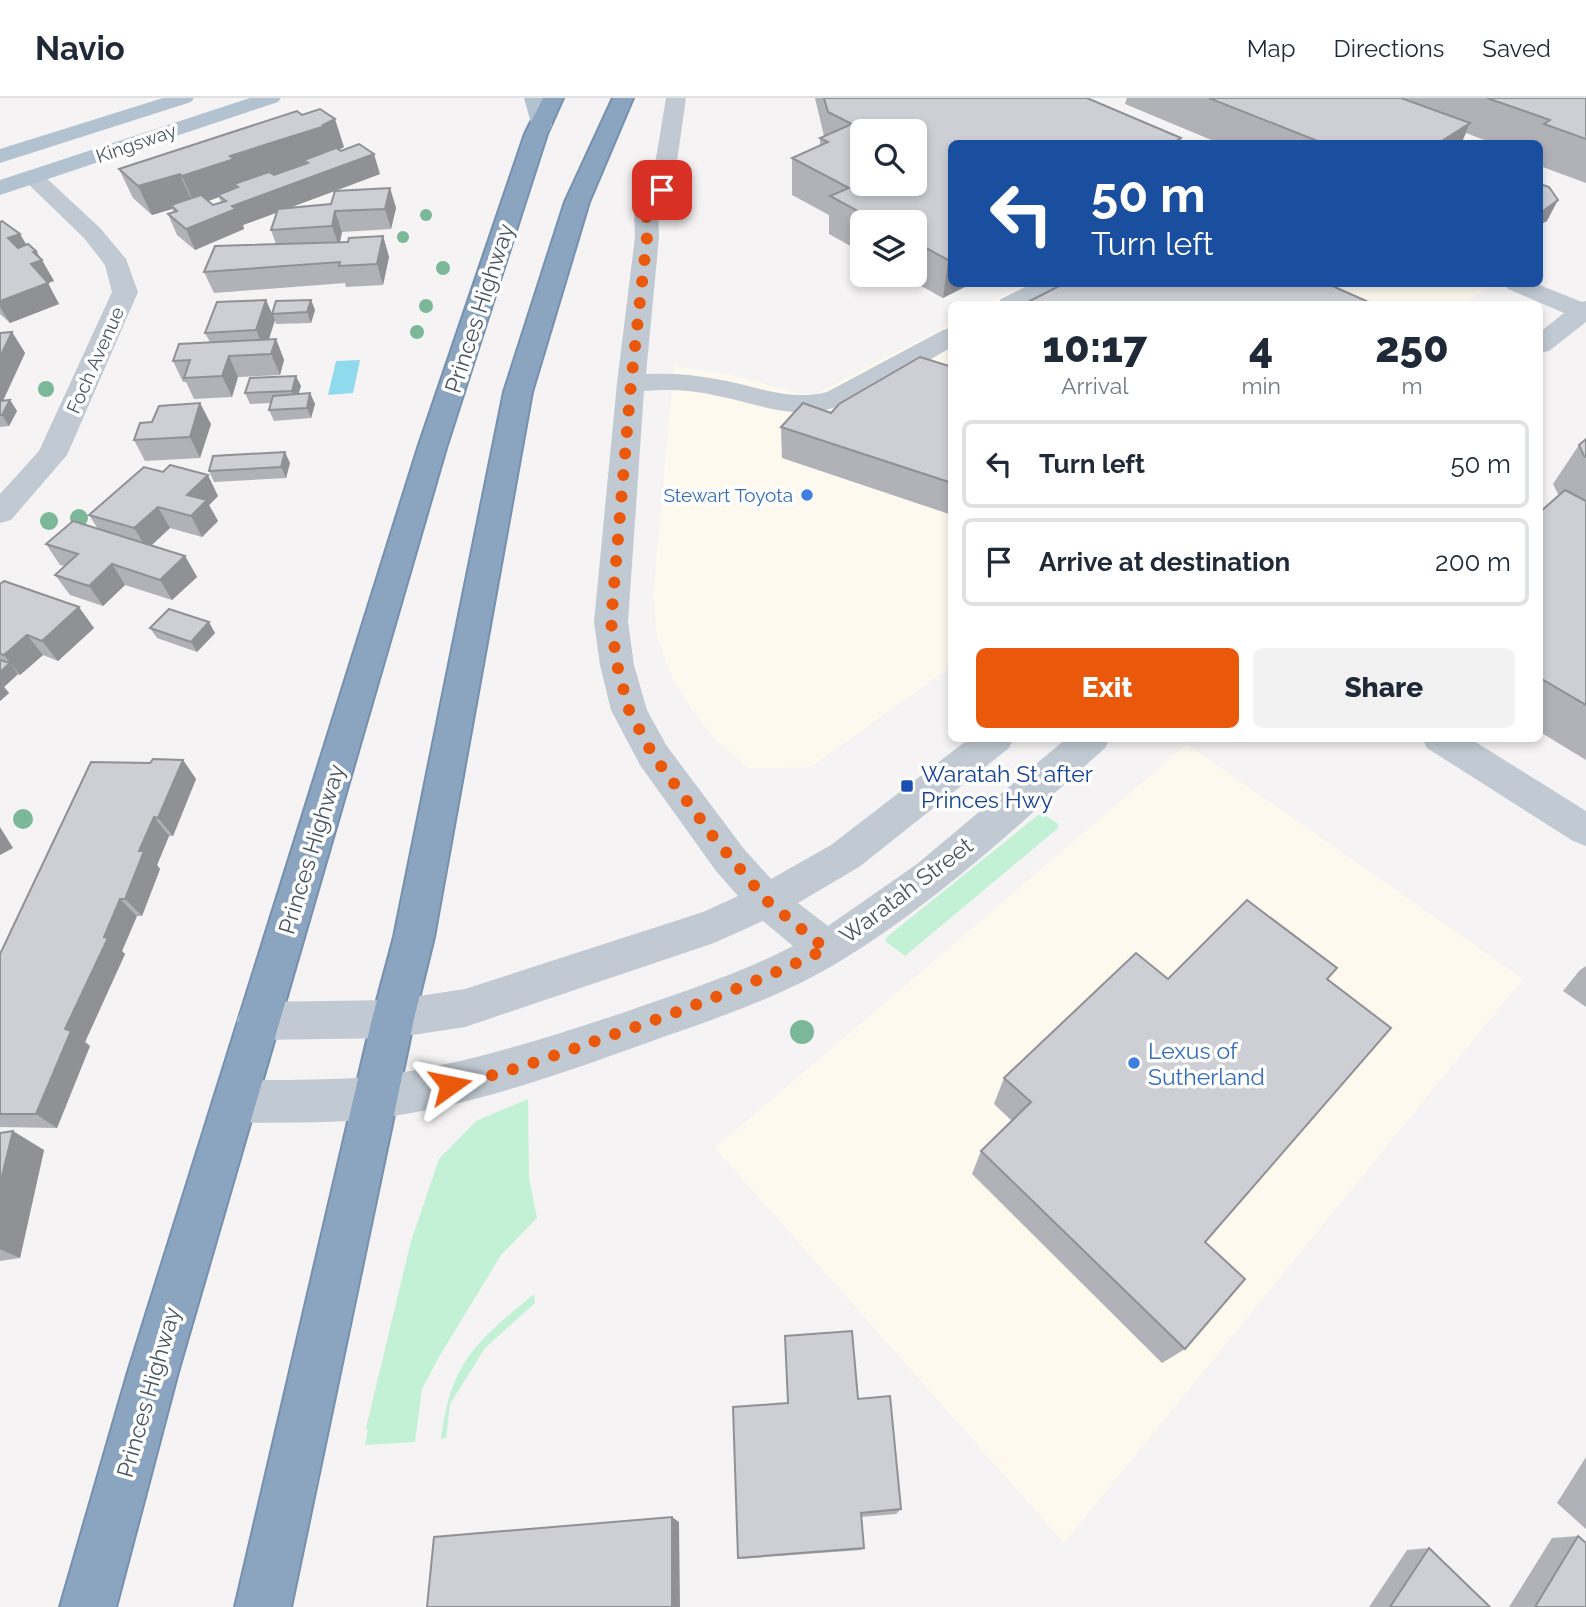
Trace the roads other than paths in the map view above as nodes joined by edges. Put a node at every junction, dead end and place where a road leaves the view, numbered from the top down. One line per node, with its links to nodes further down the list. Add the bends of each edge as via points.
1 (184, 98): 8 (main road, Kingsway)
2 (271, 98): 9 (main road, Kingsway)
3 (534, 98): 7 (main road)
4 (553, 98): 7 (highway, Princes Highway)
5 (623, 98): 25 (highway, via 577,202 518,392 414,937)
6 (676, 98): 17 (street, via 662,190 646,207 647,237)
7 (541, 125): 26 (highway, Princes Highway, via 432,448)
8 (0, 156)
9 (33, 178): 10 (main road, Kingsway); 18 (street, Foch Avenue, via 92,233 117,264 125,292 52,455)
10 (0, 188)
11 (1043, 287): 13 (street)
12 (1524, 287): 14 (street)
13 (1016, 301)
14 (1584, 311): 16 (street)
15 (948, 338): 17 (street, via 837,398 814,404 672,381)
16 (1543, 343)
17 (631, 383): 23 (street, via 611,622 617,665 629,710 653,755 730,860)
18 (0, 513)
19 (991, 742): 23 (street, via 845,856)
20 (1088, 742): 24 (street, Waratah Street, via 996,822)
21 (1446, 742): 22 (street)
22 (1586, 830)
23 (767, 901): 24 (street); 25 (street, via 714,926 515,993 428,1016)
24 (826, 949): 27 (street, Waratah Street, via 747,986 563,1053 475,1081)
25 (393, 1019): 26 (street); 27 (highway)
26 (258, 1021): 28 (highway, Princes Highway)
27 (376, 1097): 28 (street, Waratah Street); 30 (highway)
28 (235, 1102): 29 (highway, Princes Highway)
29 (88, 1607)
30 (263, 1607)

